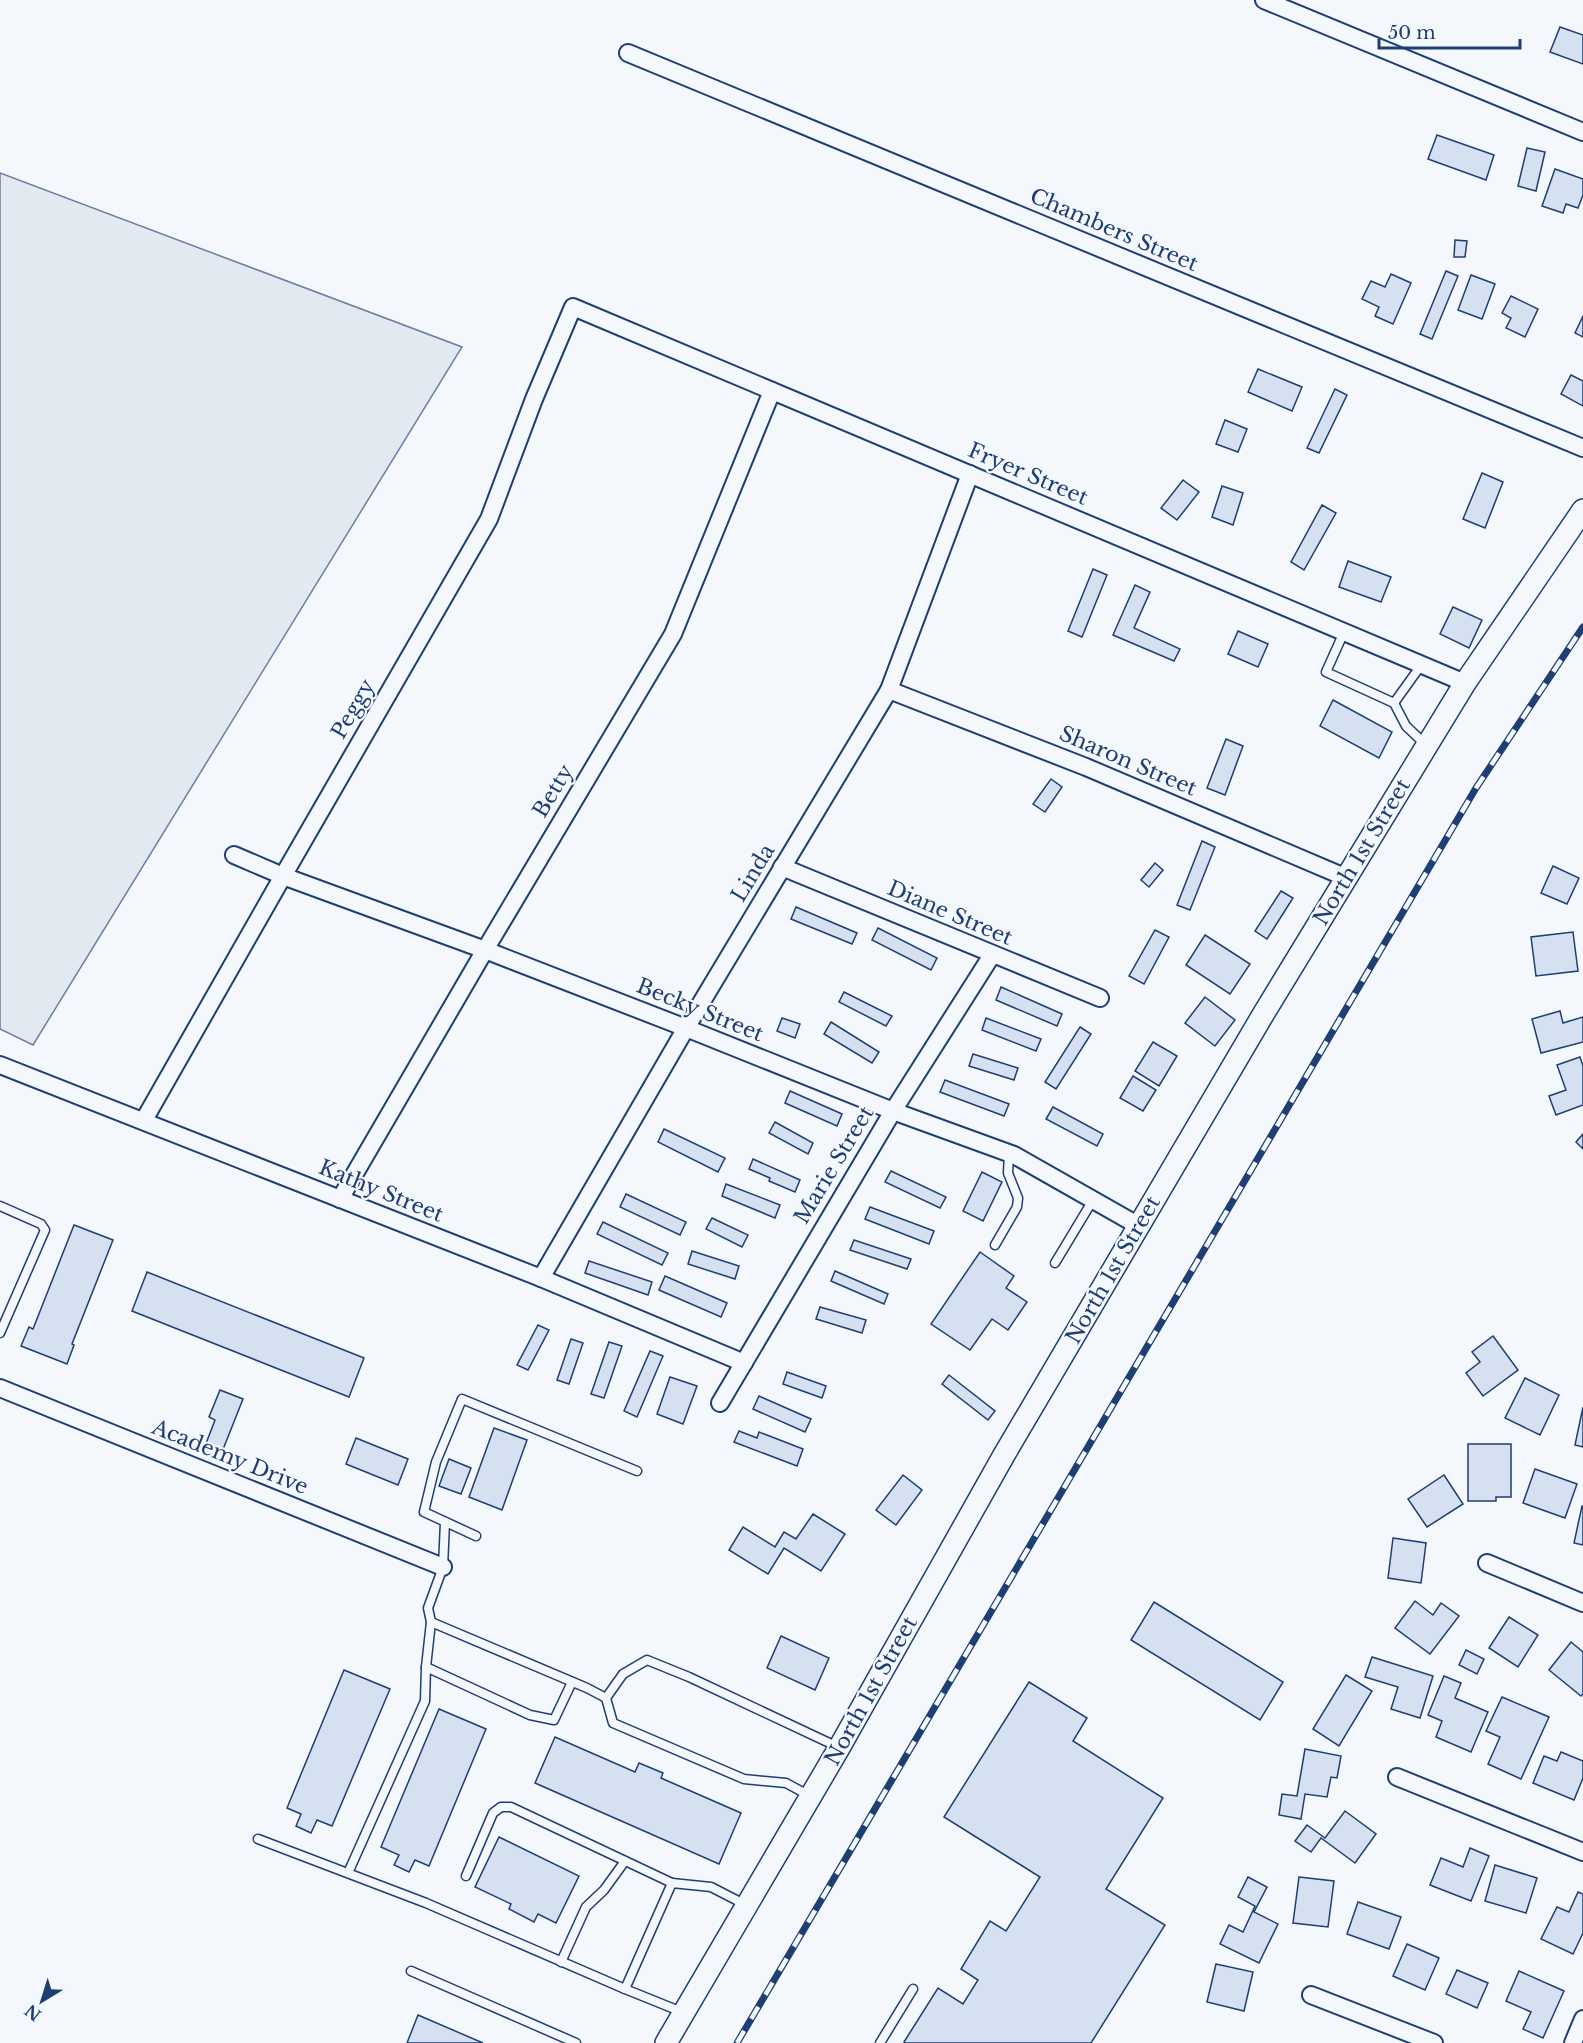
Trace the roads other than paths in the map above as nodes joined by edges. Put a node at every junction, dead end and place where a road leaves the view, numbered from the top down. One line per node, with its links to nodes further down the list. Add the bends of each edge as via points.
1 (1264, 0): 3 (street)
2 (628, 53): 6 (street, Chambers Street)
3 (1583, 132)
4 (573, 307): 5 (street, Fryer Street); 17 (street, Peggy, via 489,519)
5 (772, 391): 7 (street, Fryer Street); 19 (street, Betty, via 673,634)
6 (1583, 448)
7 (970, 474): 9 (street, Fryer Street); 12 (street, Linda)
8 (1583, 510): 11 (street, North 1st Street)
9 (1344, 632): 10 (street, Fryer Street); 13 (lane, via 1326,672)
10 (1422, 664): 11 (street, Fryer Street); 13 (lane)
11 (1465, 683): 14 (street, North 1st Street)
12 (889, 690): 16 (street, Linda); 18 (street, Sharon Street, via 1086,767)
13 (1394, 703): 14 (lane, via 1407,726)
14 (1427, 746): 18 (street, North 1st Street)
15 (234, 855): 17 (street, Becky Street)
16 (782, 867): 20 (street, Diane Street); 22 (street, Linda)
17 (283, 876): 19 (street, Becky Street); 25 (street, Peggy)
18 (1347, 878): 30 (street, North 1st Street)
19 (485, 950): 22 (street, Becky Street); 27 (street, Betty)
20 (992, 955): 21 (street, Diane Street); 24 (street, Marie Street)
21 (1100, 998)
22 (686, 1028): 24 (street, Becky Street); 33 (street, Linda)
23 (0, 1065): 25 (street, Kathy Street)
24 (892, 1111): 26 (street, Becky Street); 35 (street, Marie Street)
25 (144, 1120): 27 (street, Kathy Street)
26 (1009, 1153): 28 (street, Becky Street); 31 (lane, via 1008,1173 1018,1198 1017,1207)
27 (340, 1199): 33 (street, Kathy Street)
28 (1093, 1200): 30 (street, Becky Street); 32 (lane)
29 (0, 1206): 34 (lane, via 41,1224 45,1230)
30 (1139, 1227): 48 (street, North 1st Street, via 1004,1455)
31 (995, 1245)
32 (1055, 1263)
33 (541, 1278): 35 (street, Kathy Street)
34 (0, 1333)
35 (744, 1363): 37 (street, Marie Street)
36 (0, 1388): 42 (street, Academy Drive)
37 (720, 1402)
38 (637, 1471): 39 (lane, via 462,1399 436,1462 424,1512)
39 (445, 1522): 40 (lane); 42 (lane)
40 (476, 1536)
41 (1487, 1563): 43 (street)
42 (443, 1567): 44 (lane, via 428,1608)
43 (1583, 1603)
44 (431, 1622): 45 (lane); 46 (lane)
45 (426, 1667): 46 (lane, via 530,1714 554,1720); 54 (lane, via 425,1701)
46 (572, 1682): 47 (lane)
47 (606, 1698): 48 (lane, via 623,1674 647,1660); 50 (lane, via 613,1723 744,1779 786,1783)
48 (840, 1748): 50 (street, North 1st Street)
49 (1397, 1777): 52 (street)
50 (811, 1796): 57 (street, North 1st Street)
51 (258, 1839): 54 (lane)
52 (1583, 1852)
53 (625, 1862): 55 (lane, via 511,1807 501,1807 493,1813); 56 (lane); 58 (lane, via 586,1907)
54 (348, 1873): 58 (lane)
55 (466, 1876)
56 (672, 1883): 57 (lane, via 711,1887); 60 (lane)
57 (747, 1905): 63 (street, North 1st Street)
58 (561, 1962): 60 (lane)
59 (411, 1971): 65 (lane)
60 (625, 1989): 63 (lane)
61 (913, 1989): 67 (lane)
62 (1311, 1995): 68 (street)
63 (684, 2012): 66 (street, North 1st Street)
64 (1583, 2019): 69 (street)
65 (576, 2043)
66 (666, 2043)
67 (880, 2043)
68 (1434, 2043)
69 (1573, 2043)

